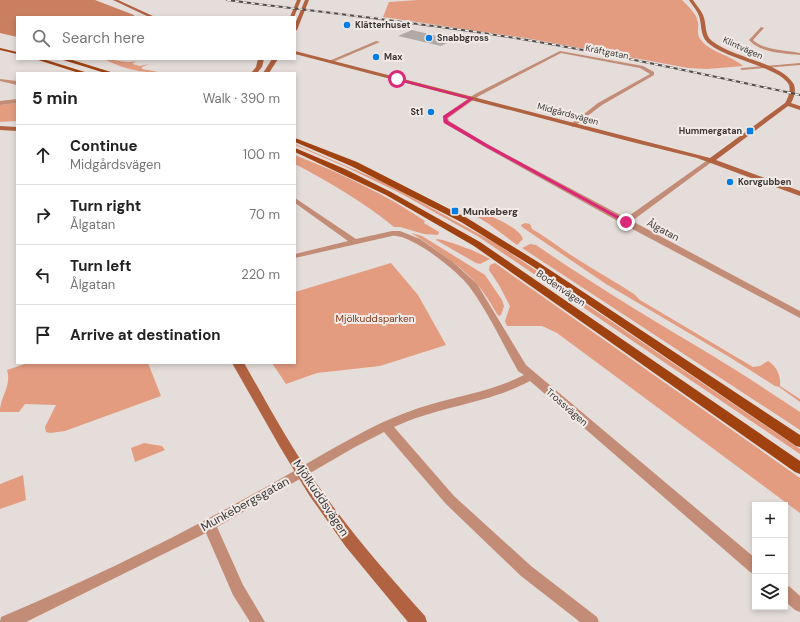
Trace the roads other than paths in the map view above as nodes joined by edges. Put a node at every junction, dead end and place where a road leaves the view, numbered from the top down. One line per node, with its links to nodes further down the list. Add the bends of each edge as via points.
1 (115, 0): 5 (street)
2 (299, 0): 6 (street)
3 (307, 0): 7 (street)
4 (690, 0): 21 (street, Klintvägen, via 701,15 704,33 709,41)
5 (151, 16)
6 (292, 16)
7 (296, 28)
8 (762, 28): 13 (street, via 750,40 753,43)
9 (378, 42): 19 (street)
10 (0, 49): 12 (main road)
11 (296, 52): 19 (street, Midgårdsvägen)
12 (16, 53)
13 (800, 54)
14 (296, 57): 19 (street, Midgårdsvägen)
15 (41, 60): 23 (main road)
16 (66, 60): 24 (main road)
17 (261, 60): 25 (street)
18 (274, 60): 26 (street)
19 (329, 61): 29 (street, Midgårdsvägen)
20 (800, 64): 21 (street)
21 (765, 68): 22 (street); 32 (street, Klintvägen, via 787,80 792,86 791,98)
22 (742, 69)
23 (82, 72)
24 (108, 72)
25 (255, 72)
26 (267, 72)
27 (0, 80): 28 (street)
28 (16, 83)
29 (472, 98): 36 (street, Midgårdsvägen); 36 (street, Kräftgatan, via 560,52 643,68 652,73 600,104); 44 (street, Ålgatan, via 445,117 446,122)
30 (16, 102): 31 (street)
31 (0, 103)
32 (787, 104): 33 (street); 41 (street)
33 (800, 108)
34 (0, 124): 35 (street)
35 (16, 124)
36 (573, 125): 41 (street, Midgårdsvägen)
37 (0, 128): 38 (street)
38 (16, 129)
39 (296, 140): 51 (main road, Bodenvägen, via 354,164 469,223 535,264)
40 (296, 150): 52 (main road, Bodenvägen, via 398,198 477,244)
41 (711, 160): 42 (street, Midgårdsvägen); 44 (street)
42 (800, 194)
43 (296, 201): 45 (street)
44 (626, 222): 47 (street, Ålgatan)
45 (354, 241): 46 (street); 49 (street, Trossvägen, via 399,233 411,237 440,256 474,286 522,368)
46 (296, 256)
47 (800, 315)
48 (239, 364): 53 (street, Mjölkuddsvägen)
49 (531, 376): 50 (street, Munkebergsgatan, via 498,391 416,413); 55 (street, Trossvägen)
50 (386, 426): 53 (street, Munkebergsgatan, via 346,445); 62 (street, via 450,500 526,571)
51 (800, 442)
52 (800, 468)
53 (302, 472): 54 (street, Munkebergsgatan); 61 (street, Mjölkuddsvägen, via 345,535)
54 (209, 525): 58 (street, Munkebergsgatan); 60 (street, via 238,590)
55 (752, 564)
56 (788, 595): 57 (street)
57 (800, 605)
58 (20, 620): 59 (street, Munkebergsgatan)
59 (6, 622)
60 (258, 622)
61 (419, 622)
62 (592, 622)

